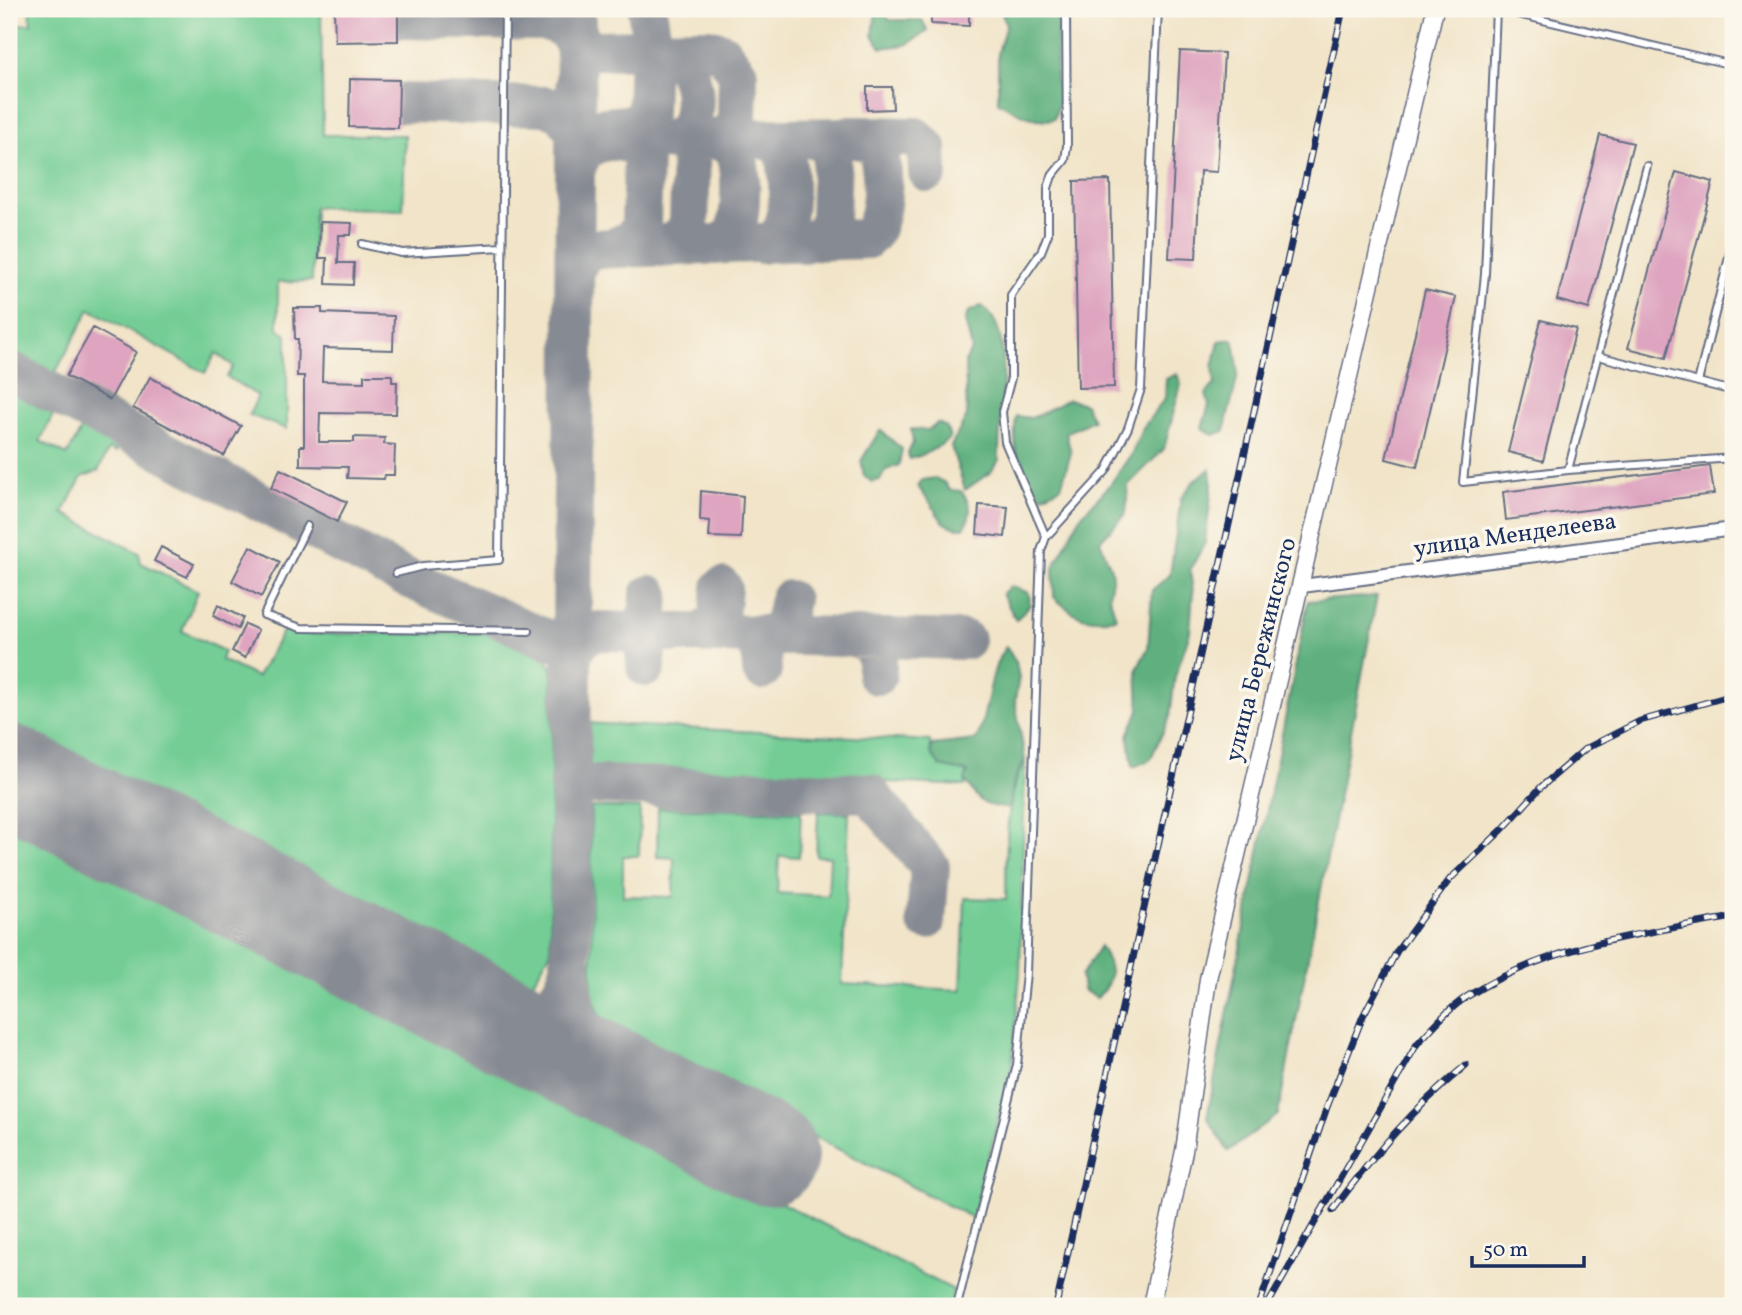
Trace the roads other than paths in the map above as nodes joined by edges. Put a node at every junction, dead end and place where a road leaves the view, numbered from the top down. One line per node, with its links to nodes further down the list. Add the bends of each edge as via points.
1 (505, 9): 10 (lane)
2 (1066, 9): 18 (lane, via 1065,160 1048,188 1048,234 1041,252 1011,295 1011,378 1002,412 1005,442)
3 (1158, 9): 18 (lane, via 1140,389 1128,428 1106,471)
4 (1435, 9): 20 (main road, улица Бережинского)
5 (1496, 9): 6 (lane); 15 (lane, via 1485,274 1463,482)
6 (1733, 65)
7 (1647, 166): 11 (lane)
8 (1733, 240): 12 (lane)
9 (362, 244): 10 (lane, via 402,253)
10 (502, 247): 19 (lane, via 499,560 423,566)
11 (1598, 356): 12 (lane); 15 (lane)
12 (1698, 382): 13 (lane)
13 (1733, 391)
14 (1733, 458): 15 (lane)
15 (1568, 470)
16 (307, 526): 21 (lane, via 264,615 301,628)
17 (1733, 529): 20 (street, улица Менделеева)
18 (1046, 537): 22 (lane, via 1041,551 1026,973 1017,1065)
19 (397, 573)
20 (1302, 586): 23 (main road, улица Бережинского, via 1208,979 1184,1151)
21 (530, 631)
22 (957, 1306)
23 (1151, 1306)

